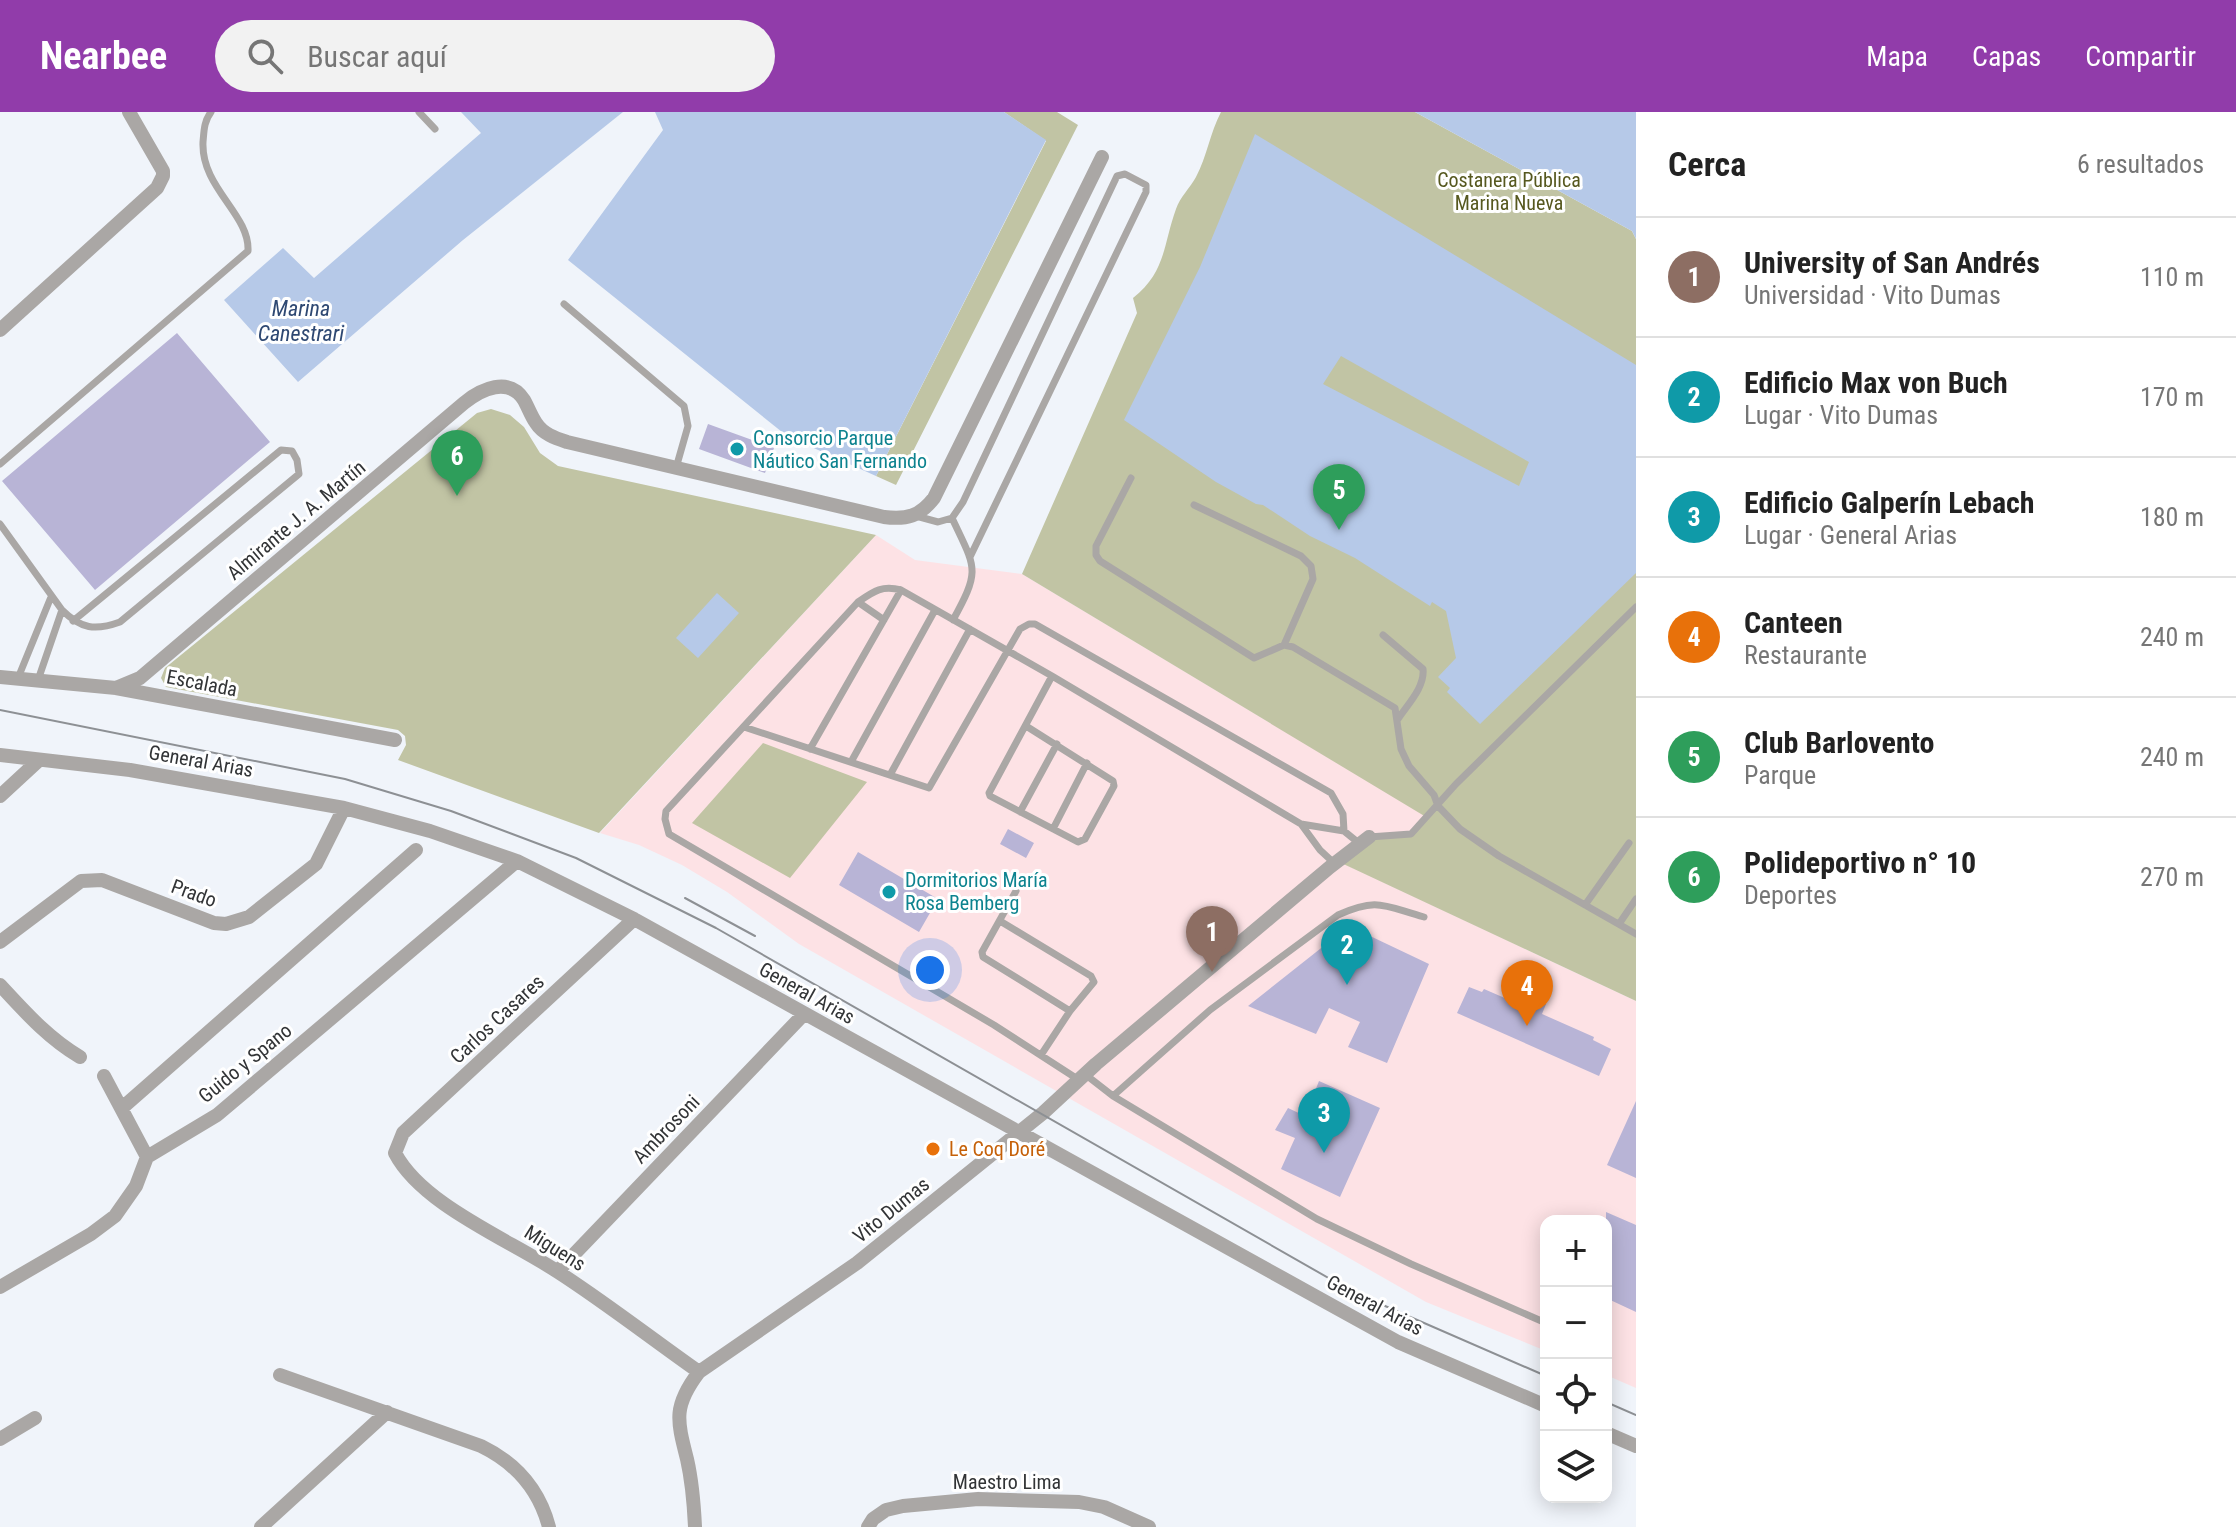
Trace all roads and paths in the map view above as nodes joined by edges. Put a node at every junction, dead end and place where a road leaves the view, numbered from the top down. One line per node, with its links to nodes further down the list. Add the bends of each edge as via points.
1 (129, 112): 7 (street, via 163,171 157,188)
2 (211, 112): 8 (lane, via 202,156 210,179 249,238 248,251)
3 (419, 112): 4 (lane)
4 (435, 129)
5 (1102, 157): 12 (street, via 934,498)
6 (564, 304): 9 (lane, via 684,406 688,426)
7 (0, 330)
8 (0, 464)
9 (676, 468): 12 (street, via 884,517); 33 (street, Almirante J. A. Martín, via 553,437 536,424 513,389 502,386 476,393 140,678)
10 (1131, 478): 27 (lane, via 1096,546 1100,561 1254,658)
11 (1194, 505): 27 (lane, via 1301,556 1311,566 1313,579)
12 (916, 516): 13 (lane, via 938,522)
13 (952, 518): 15 (lane); 15 (lane, via 1117,176 1125,174 1146,185)
14 (0, 524): 17 (lane)
15 (970, 557): 23 (lane, via 970,589)
16 (901, 590): 18 (lane, via 877,588); 21 (lane); 22 (lane)
17 (51, 597): 20 (lane); 31 (lane)
18 (858, 602): 22 (lane); 36 (lane)
19 (1636, 607): 46 (lane)
20 (62, 610): 24 (lane); 32 (lane)
21 (935, 610): 23 (lane); 42 (lane)
22 (884, 620): 39 (lane)
23 (953, 620): 25 (lane)
24 (73, 621): 24 (lane, via 100,629 120,622 299,474 292,451 281,450)
25 (970, 629): 28 (lane); 44 (lane)
26 (1383, 635): 34 (lane, via 1423,669 1424,678)
27 (1284, 645): 34 (lane, via 1395,708)
28 (1006, 650): 29 (lane); 44 (lane, via 929,788); 51 (lane, via 1020,629 1035,624 1331,793 1343,814)
29 (1052, 676): 35 (lane); 49 (lane)
30 (0, 677): 31 (street, Escalada)
31 (18, 678): 32 (street, Escalada)
32 (38, 680): 33 (street, Escalada)
33 (116, 688): 37 (street, Escalada)
34 (1398, 719): 46 (lane, via 1401,749)
35 (1026, 726): 38 (lane); 48 (lane, via 989,793)
36 (744, 727): 39 (lane); 69 (lane, via 666,811 669,834)
37 (395, 740)
38 (1057, 744): 43 (lane); 48 (lane)
39 (810, 749): 42 (lane)
40 (0, 755): 41 (street, General Arias)
41 (39, 760): 45 (street); 47 (street, General Arias, via 158,774)
42 (851, 762): 44 (lane)
43 (1087, 763): 50 (lane); 50 (lane, via 1109,776 1114,786 1085,839 1078,842)
44 (890, 775)
45 (0, 796)
46 (1438, 806): 52 (lane, via 1411,834); 59 (lane, via 1499,856)
47 (344, 808): 55 (street, General Arias); 65 (street, Prado, via 316,864 249,917 214,923 102,880 81,881)
48 (1020, 812): 50 (lane)
49 (1301, 824): 51 (lane); 56 (lane)
50 (1053, 829)
51 (1344, 831): 52 (lane)
52 (1364, 840): 56 (street, Vito Dumas)
53 (1629, 843): 59 (lane)
54 (416, 850): 74 (street)
55 (517, 861): 61 (street, General Arias); 77 (street, Guido y Spano, via 217,1115)
56 (1334, 863): 72 (street, Vito Dumas)
57 (1016, 891): 62 (lane)
58 (1636, 899): 63 (lane)
59 (1585, 905): 63 (lane)
60 (1424, 917): 73 (lane, via 1374,903 1338,915 1210,1010)
61 (634, 919): 68 (street, General Arias); 76 (street, Carlos Casares, via 403,1133)
62 (1000, 921): 67 (lane, via 983,957); 67 (lane, via 1091,976 1091,988)
63 (1619, 924): 64 (lane)
64 (1636, 934)
65 (0, 942)
66 (0, 985): 70 (street, via 49,1036)
67 (1070, 1011): 69 (lane)
68 (804, 1014): 75 (street, General Arias); 78 (street, Ambrosoni)
69 (1041, 1055): 72 (lane)
70 (80, 1057)
71 (104, 1076): 74 (street)
72 (1082, 1078): 73 (lane); 75 (street, Vito Dumas)
73 (1113, 1096): 80 (lane, via 1317,1219)
74 (122, 1108): 77 (street)
75 (1017, 1133): 81 (street, Vito Dumas, via 857,1263); 83 (street, General Arias, via 1398,1342)
76 (395, 1153): 78 (street, Miguens, via 404,1170 431,1195)
77 (147, 1157): 79 (street, via 136,1186 115,1216)
78 (558, 1271): 81 (street, Miguens)
79 (0, 1287)
80 (1540, 1320)
81 (699, 1372): 91 (street, Vito Dumas, via 687,1388 677,1419)
82 (280, 1375): 84 (street)
83 (1540, 1403)
84 (387, 1412): 89 (street); 90 (street, via 502,1456 536,1494)
85 (35, 1418): 87 (street)
86 (1612, 1436): 88 (street)
87 (0, 1439)
88 (1636, 1446)
89 (261, 1527)
90 (549, 1527)
91 (695, 1527)
92 (868, 1527): 93 (street, Maestro Lima, via 886,1510 978,1499 1079,1502)
93 (1149, 1527)

